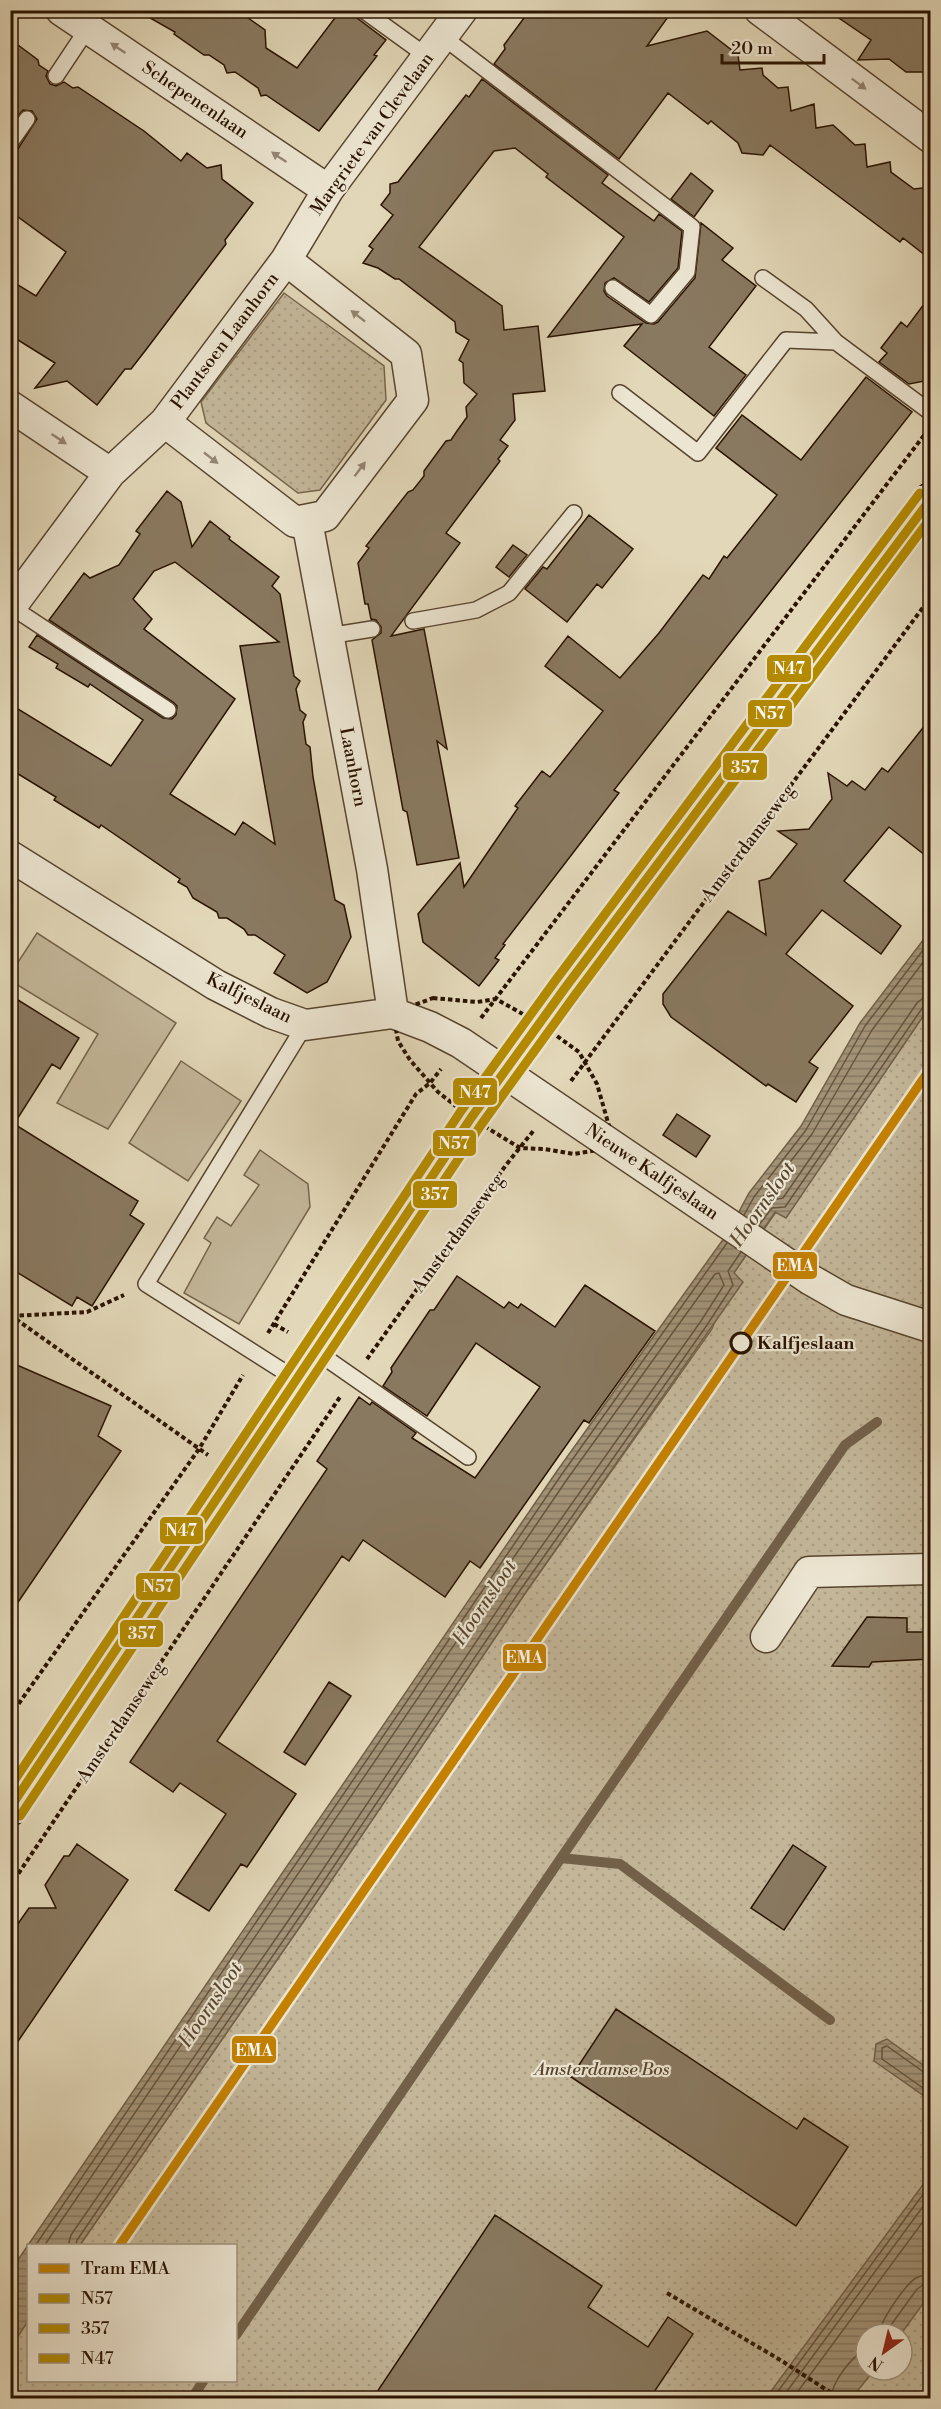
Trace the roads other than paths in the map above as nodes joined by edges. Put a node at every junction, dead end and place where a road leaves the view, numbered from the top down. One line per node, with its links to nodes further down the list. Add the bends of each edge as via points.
1 (62, 10): 5 (street, Schepenenlaan)
2 (363, 10): 6 (lane)
3 (462, 10): 6 (street, Margriete van Clevelaan)
4 (775, 15): 9 (street, one-way to 9)
5 (88, 28): 7 (lane); 11 (street, Schepenenlaan, one-way to 5)
6 (435, 47): 11 (street, Margriete van Clevelaan); 14 (lane, via 692,227 687,272 651,315)
7 (56, 76)
8 (27, 119): 10 (lane)
9 (930, 137)
10 (10, 143)
11 (328, 190): 12 (street, Margriete van Clevelaan)
12 (286, 260): 19 (street, Plantsoen Laanhorn); 23 (street, Plantsoen Laanhorn, one-way to 12, via 325,516 413,400 406,354)
13 (763, 278): 15 (lane, via 806,309)
14 (613, 288)
15 (836, 342): 16 (lane, via 786,340 698,453); 18 (lane)
16 (620, 393)
17 (10, 406): 20 (street, one-way to 20)
18 (930, 412)
19 (165, 422): 20 (street); 23 (street, Plantsoen Laanhorn, one-way to 23, via 295,522)
20 (110, 473): 24 (street)
21 (930, 500): 32 (main road)
22 (574, 513): 25 (lane, via 509,593 476,610)
23 (307, 521): 27 (street, Laanhorn)
24 (11, 607): 28 (lane)
25 (413, 621)
26 (372, 629): 27 (lane)
27 (328, 636): 30 (street, Laanhorn, via 372,869)
28 (168, 710)
29 (10, 856): 31 (street, Kalfjeslaan, via 216,985)
30 (393, 1013): 31 (street, Kalfjeslaan); 32 (street, Kalfjeslaan, via 452,1038)
31 (305, 1025): 35 (lane, via 146,1284)
32 (504, 1072): 33 (street, Nieuwe Kalfjeslaan, via 811,1280 846,1300); 34 (main road)
33 (930, 1327)
34 (317, 1352): 35 (main road); 36 (lane)
35 (297, 1380): 39 (main road)
36 (468, 1457)
37 (930, 1569): 38 (street, via 809,1572)
38 (766, 1637)
39 (10, 1809)

